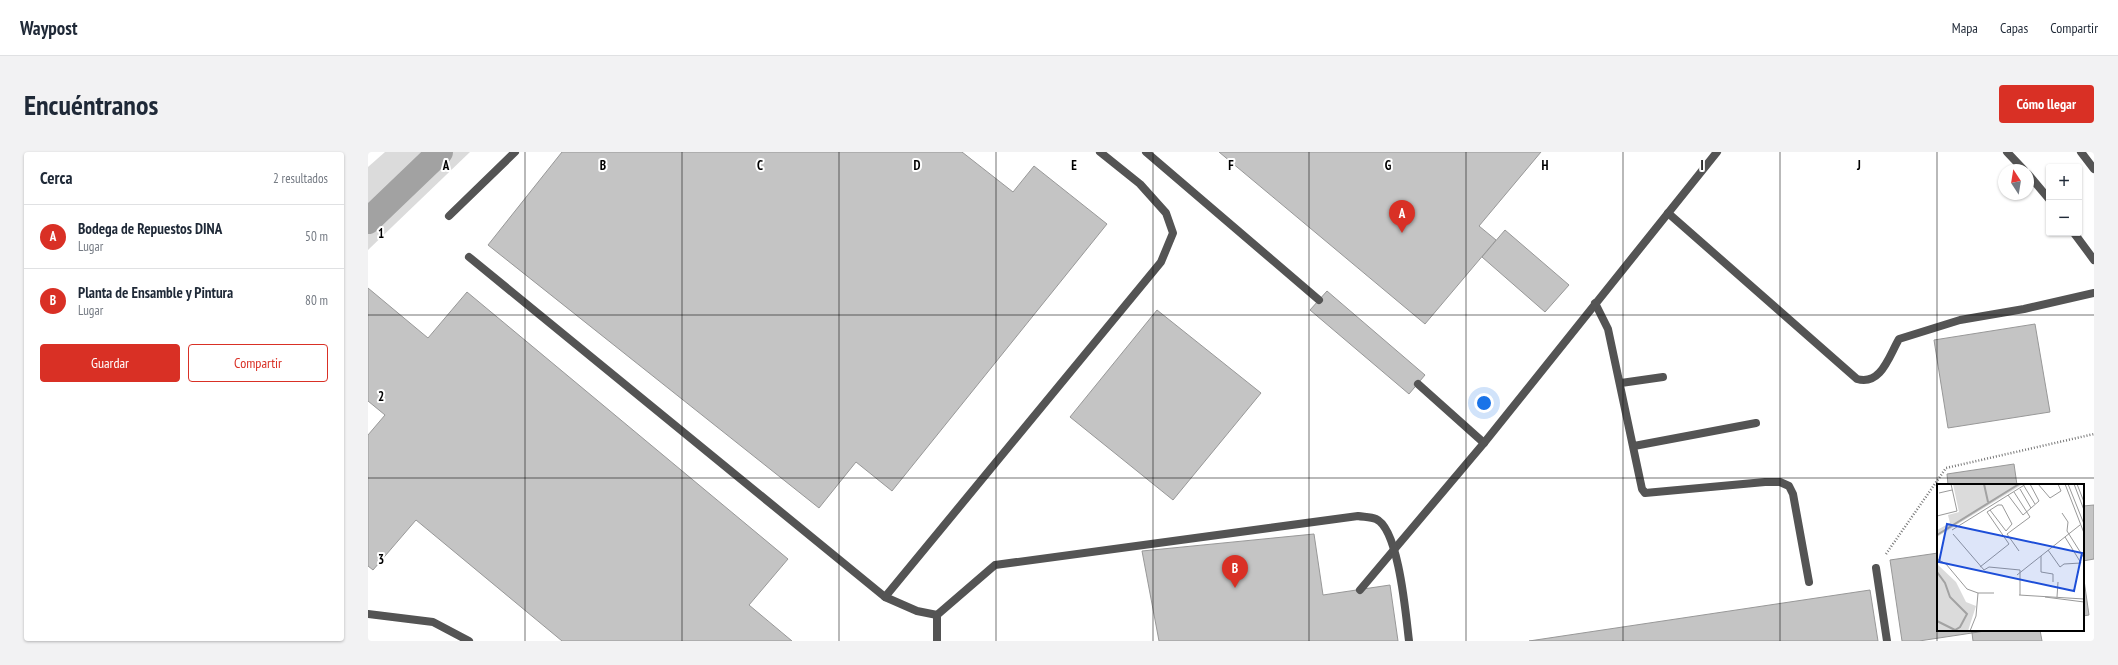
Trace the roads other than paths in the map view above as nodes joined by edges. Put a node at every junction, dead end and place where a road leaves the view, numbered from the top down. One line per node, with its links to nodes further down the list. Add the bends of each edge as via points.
1 (515, 152): 12 (lane)
2 (1100, 152): 29 (lane, via 1140,184 1166,213 1173,233 1161,262)
3 (1146, 152): 17 (lane)
4 (1717, 152): 11 (lane)
5 (2007, 152): 7 (lane)
6 (2082, 152): 8 (lane)
7 (2018, 164)
8 (2094, 168)
9 (2034, 181): 10 (lane)
10 (2046, 195)
11 (1668, 213): 16 (lane, via 1862,381 1871,380 1879,373 1899,338 1960,320); 18 (lane)
12 (449, 216)
13 (2076, 236): 15 (lane)
14 (469, 257): 29 (lane)
15 (2094, 260)
16 (2094, 293)
17 (1319, 300)
18 (1595, 303): 20 (lane, via 1608,329); 23 (lane)
19 (1663, 377): 20 (lane)
20 (1621, 383): 24 (lane)
21 (1418, 384): 23 (lane)
22 (1756, 423): 24 (lane)
23 (1484, 443): 25 (lane)
24 (1634, 446): 27 (lane, via 1642,489 1645,493 1765,482 1780,482 1789,486 1793,494)
25 (1395, 547): 28 (lane); 31 (lane, via 1387,530 1377,519 1358,516 995,565); 34 (lane)
26 (1876, 568): 35 (lane)
27 (1809, 582)
28 (1360, 590)
29 (885, 597): 31 (lane, via 917,611)
30 (368, 614): 32 (lane, via 433,622)
31 (937, 615): 33 (lane)
32 (469, 641)
33 (937, 641)
34 (1409, 641)
35 (1887, 641)

